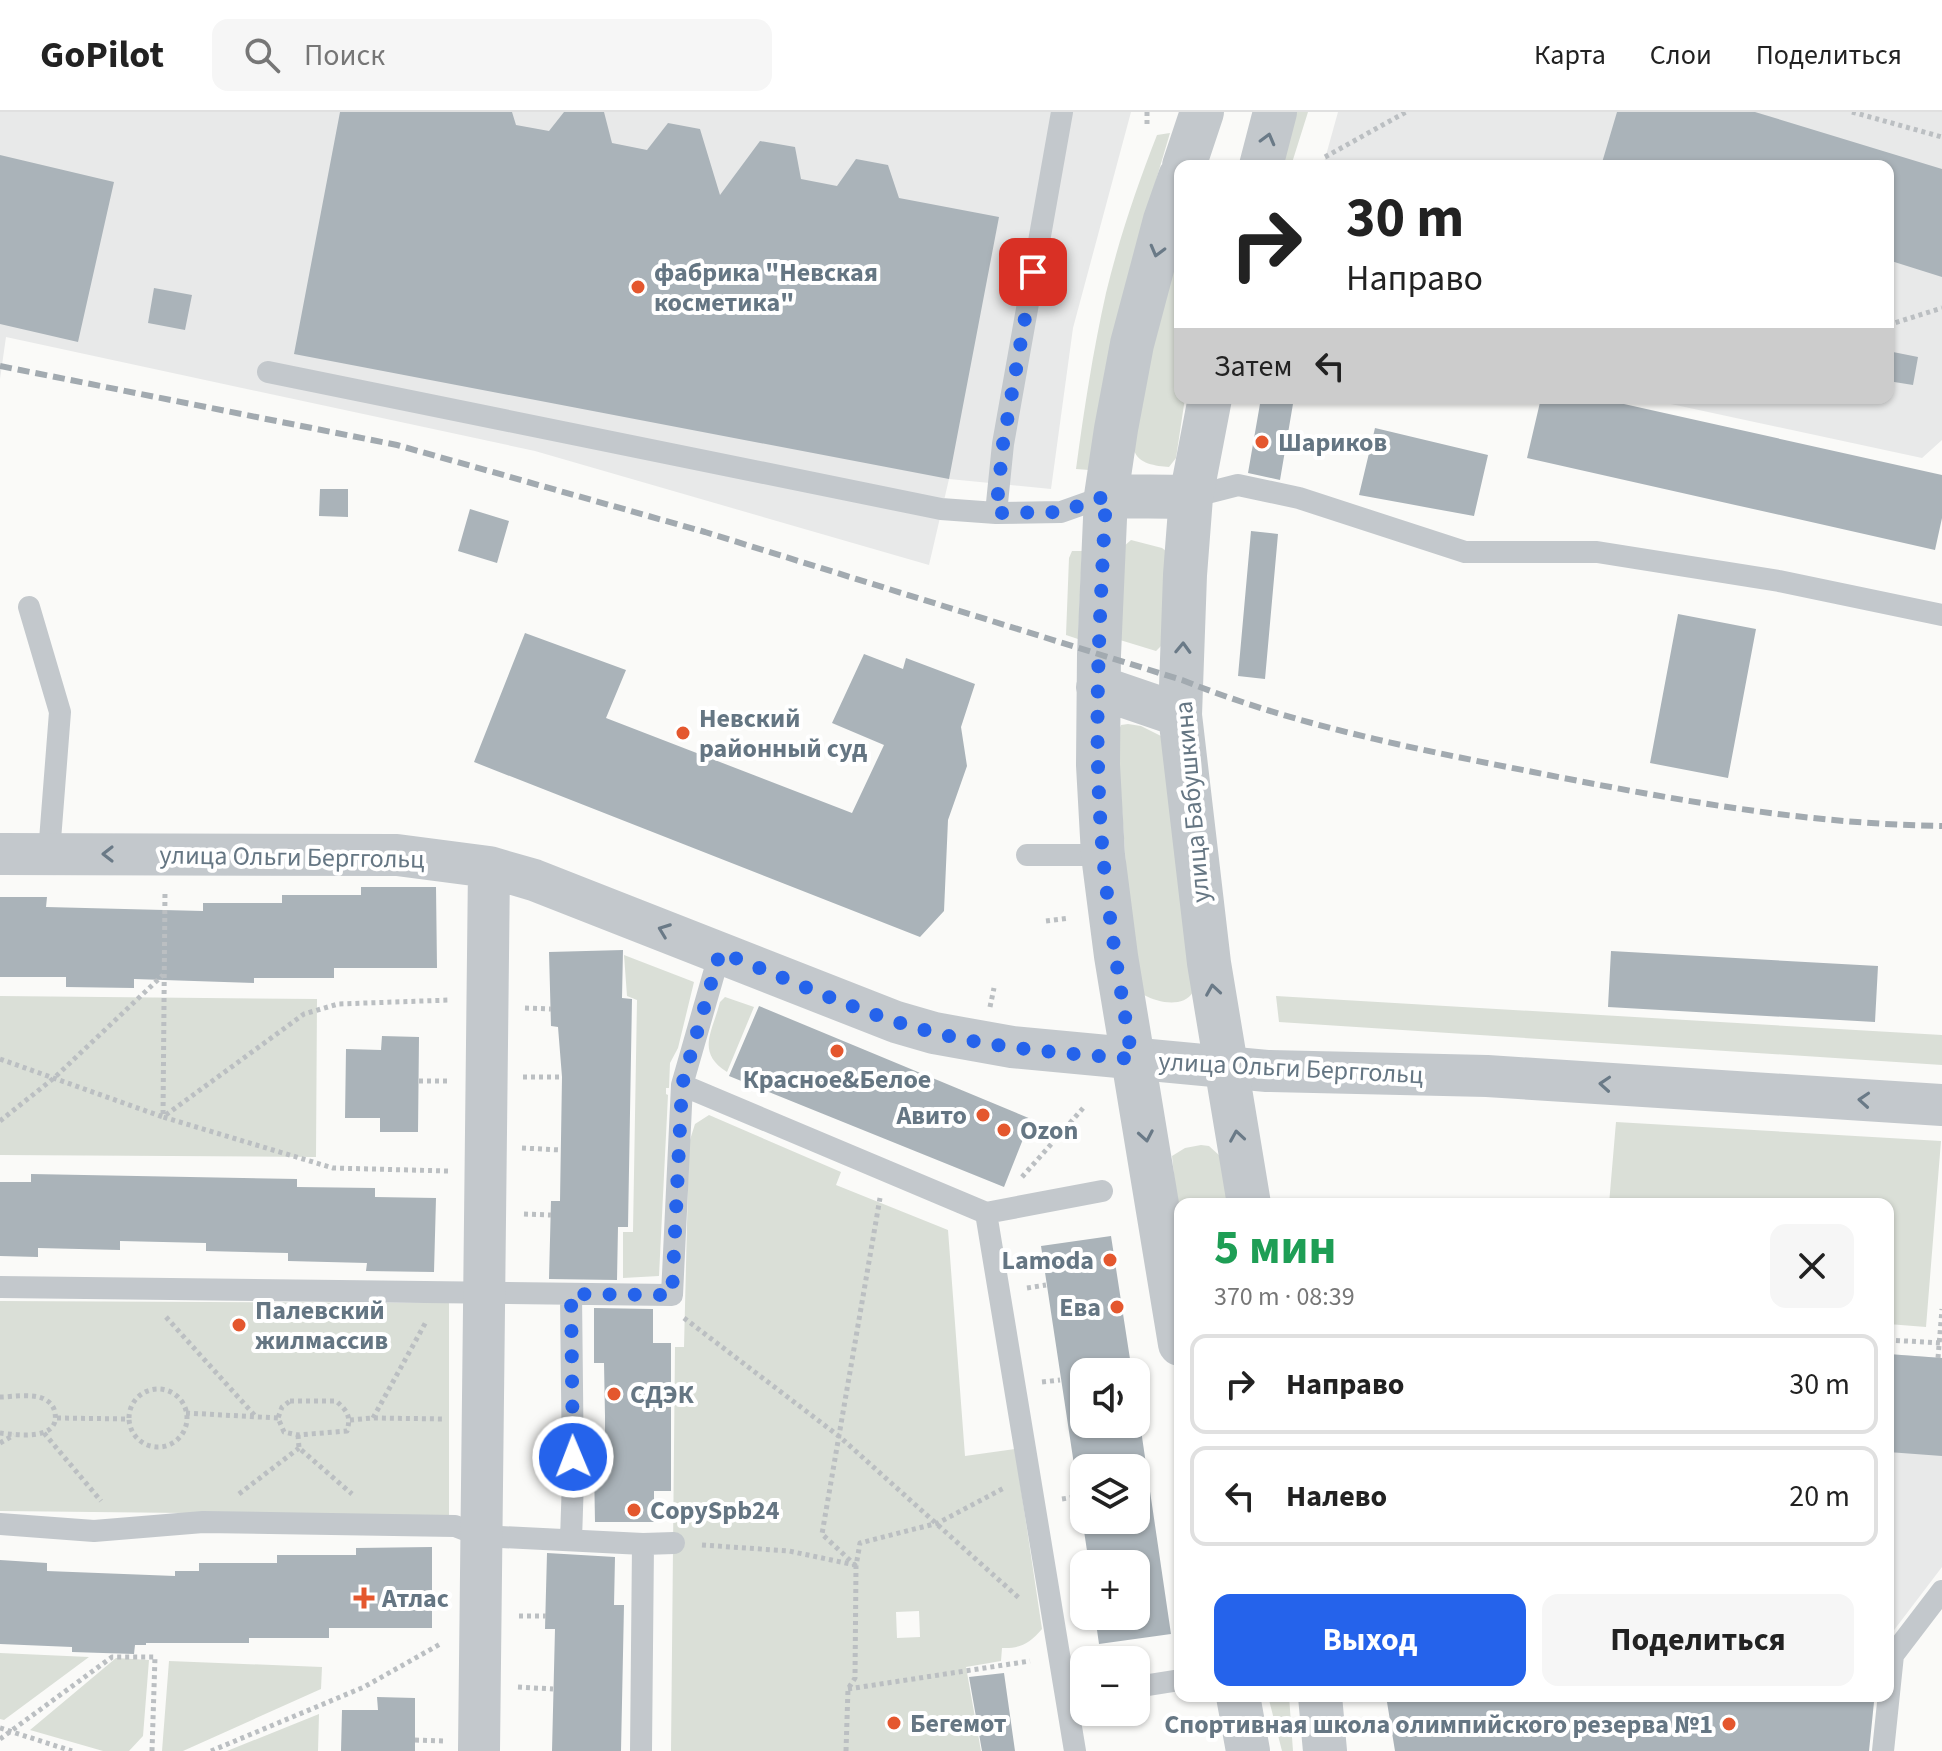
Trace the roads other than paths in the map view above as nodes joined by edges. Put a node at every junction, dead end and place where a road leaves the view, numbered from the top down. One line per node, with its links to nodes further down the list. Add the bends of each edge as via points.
1 (1062, 112): 11 (lane, via 1003,444)
2 (1202, 112): 4 (street)
3 (1275, 112): 5 (street, one-way to 3)
4 (1186, 160)
5 (1263, 160)
6 (1174, 194): 9 (street, one-way to 9, via 1132,344)
7 (268, 372): 11 (lane, via 941,509)
8 (1209, 404): 10 (street, улица Бабушкина)
9 (1106, 496): 10 (street); 11 (lane, via 1061,512); 14 (street)
10 (1191, 497): 13 (lane, via 1238,485 1299,498 1465,552 1597,552 1779,581); 15 (street, улица Бабушкина, one-way to 10)
11 (996, 513)
12 (29, 607): 16 (lane, via 60,712)
13 (1942, 615)
14 (1098, 687): 15 (street); 19 (street)
15 (1180, 715): 23 (street, улица Бабушкина, one-way to 15)
16 (49, 853): 17 (street, улица Ольги Берггольц); 20 (street, улица Ольги Берггольц, one-way to 16, via 397,855)
17 (0, 854)
18 (1027, 855): 19 (lane)
19 (1103, 855): 22 (street)
20 (489, 867): 21 (street, улица Ольги Берггольц, one-way to 20); 30 (street)
21 (720, 952): 22 (street, улица Ольги Берггольц, via 934,1033); 24 (lane)
22 (1132, 1059): 23 (street, улица Ольги Берггольц); 32 (street, one-way to 32)
23 (1225, 1067): 25 (street, улица Ольги Берггольц, one-way to 23, via 1487,1076); 27 (street, улица Бабушкина, one-way to 23)
24 (682, 1085): 28 (lane, via 888,1174); 31 (lane, via 672,1295)
25 (1942, 1105)
26 (1102, 1191): 28 (lane)
27 (1248, 1198)
28 (995, 1212): 41 (lane, via 1029,1474 1059,1657)
29 (0, 1287): 30 (lane)
30 (462, 1292): 31 (lane); 34 (street)
31 (571, 1294): 35 (lane)
32 (1174, 1308)
33 (0, 1524): 34 (lane, via 94,1531 203,1522 455,1526)
34 (481, 1536): 35 (lane); 47 (street)
35 (571, 1540): 37 (lane)
36 (674, 1543): 37 (lane)
37 (643, 1544): 48 (lane)
38 (1942, 1591): 39 (lane)
39 (1894, 1654)
40 (1174, 1681): 42 (lane)
41 (1070, 1684)
42 (1150, 1685)
43 (1239, 1702): 50 (street)
44 (1321, 1702): 51 (street)
45 (1888, 1702): 52 (lane)
46 (1075, 1726): 49 (lane)
47 (466, 1746)
48 (641, 1751)
49 (1075, 1751)
50 (1248, 1751)
51 (1325, 1751)
52 (1883, 1751)

